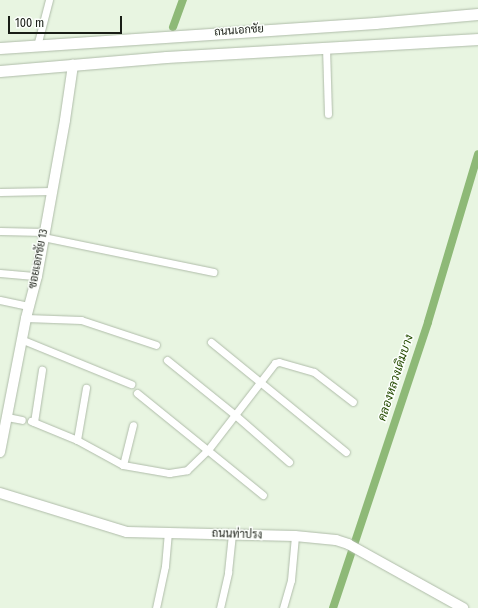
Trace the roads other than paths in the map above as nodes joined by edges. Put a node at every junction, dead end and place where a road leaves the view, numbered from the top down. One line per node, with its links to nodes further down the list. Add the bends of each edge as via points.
1 (48, 0): 4 (street)
2 (478, 14): 4 (main road, ถนนเอกชัย)
3 (478, 39): 5 (main road, ถนนเอกชัย)
4 (37, 46): 6 (main road, ถนนเอกชัย)
5 (326, 47): 7 (main road, ถนนเอกชัย); 9 (street)
6 (0, 48)
7 (73, 65): 8 (main road, ถนนเอกชัย); 10 (street, ซอยเอกชัย 13)
8 (0, 71)
9 (328, 114)
10 (52, 191): 11 (street); 13 (street, ซอยเอกชัย 13)
11 (0, 192)
12 (0, 231): 13 (street)
13 (44, 234): 14 (street); 16 (street, ซอยเอกชัย 13)
14 (213, 272)
15 (0, 273): 16 (street)
16 (37, 276): 18 (street, ซอยเอกชัย 13)
17 (0, 300): 18 (street)
18 (29, 306): 19 (street, ซอยเอกชัย 13)
19 (26, 318): 20 (street, ซอยเอกชัย 13); 22 (street, via 81,320)
20 (23, 340): 26 (street); 31 (street, ซอยเอกชัย 13)
21 (212, 342): 25 (street)
22 (156, 345)
23 (167, 360): 30 (street)
24 (42, 370): 34 (street, via 32,422)
25 (260, 383): 29 (street, via 275,363 282,362 314,372); 30 (street); 37 (street)
26 (131, 384)
27 (86, 388): 34 (street)
28 (137, 393): 35 (street)
29 (353, 402)
30 (234, 414): 35 (street); 38 (street)
31 (7, 417): 32 (street); 36 (street, ซอยเอกชัย 13)
32 (22, 420)
33 (133, 425): 39 (street)
34 (76, 440): 39 (street)
35 (207, 451): 39 (street, via 193,466 182,472 163,472); 41 (street)
36 (0, 452)
37 (346, 452)
38 (288, 462)
39 (123, 465)
40 (0, 493): 42 (street, ถนนท่าปรง, via 122,530)
41 (263, 495)
42 (168, 532): 43 (street, ถนนท่าปรง); 45 (street, via 165,566)
43 (232, 535): 44 (street, ถนนท่าปรง); 46 (street, via 228,572)
44 (295, 536): 47 (street, via 291,580); 48 (street, ถนนท่าปรง, via 323,538 348,544)
45 (156, 608)
46 (220, 608)
47 (283, 608)
48 (463, 608)

